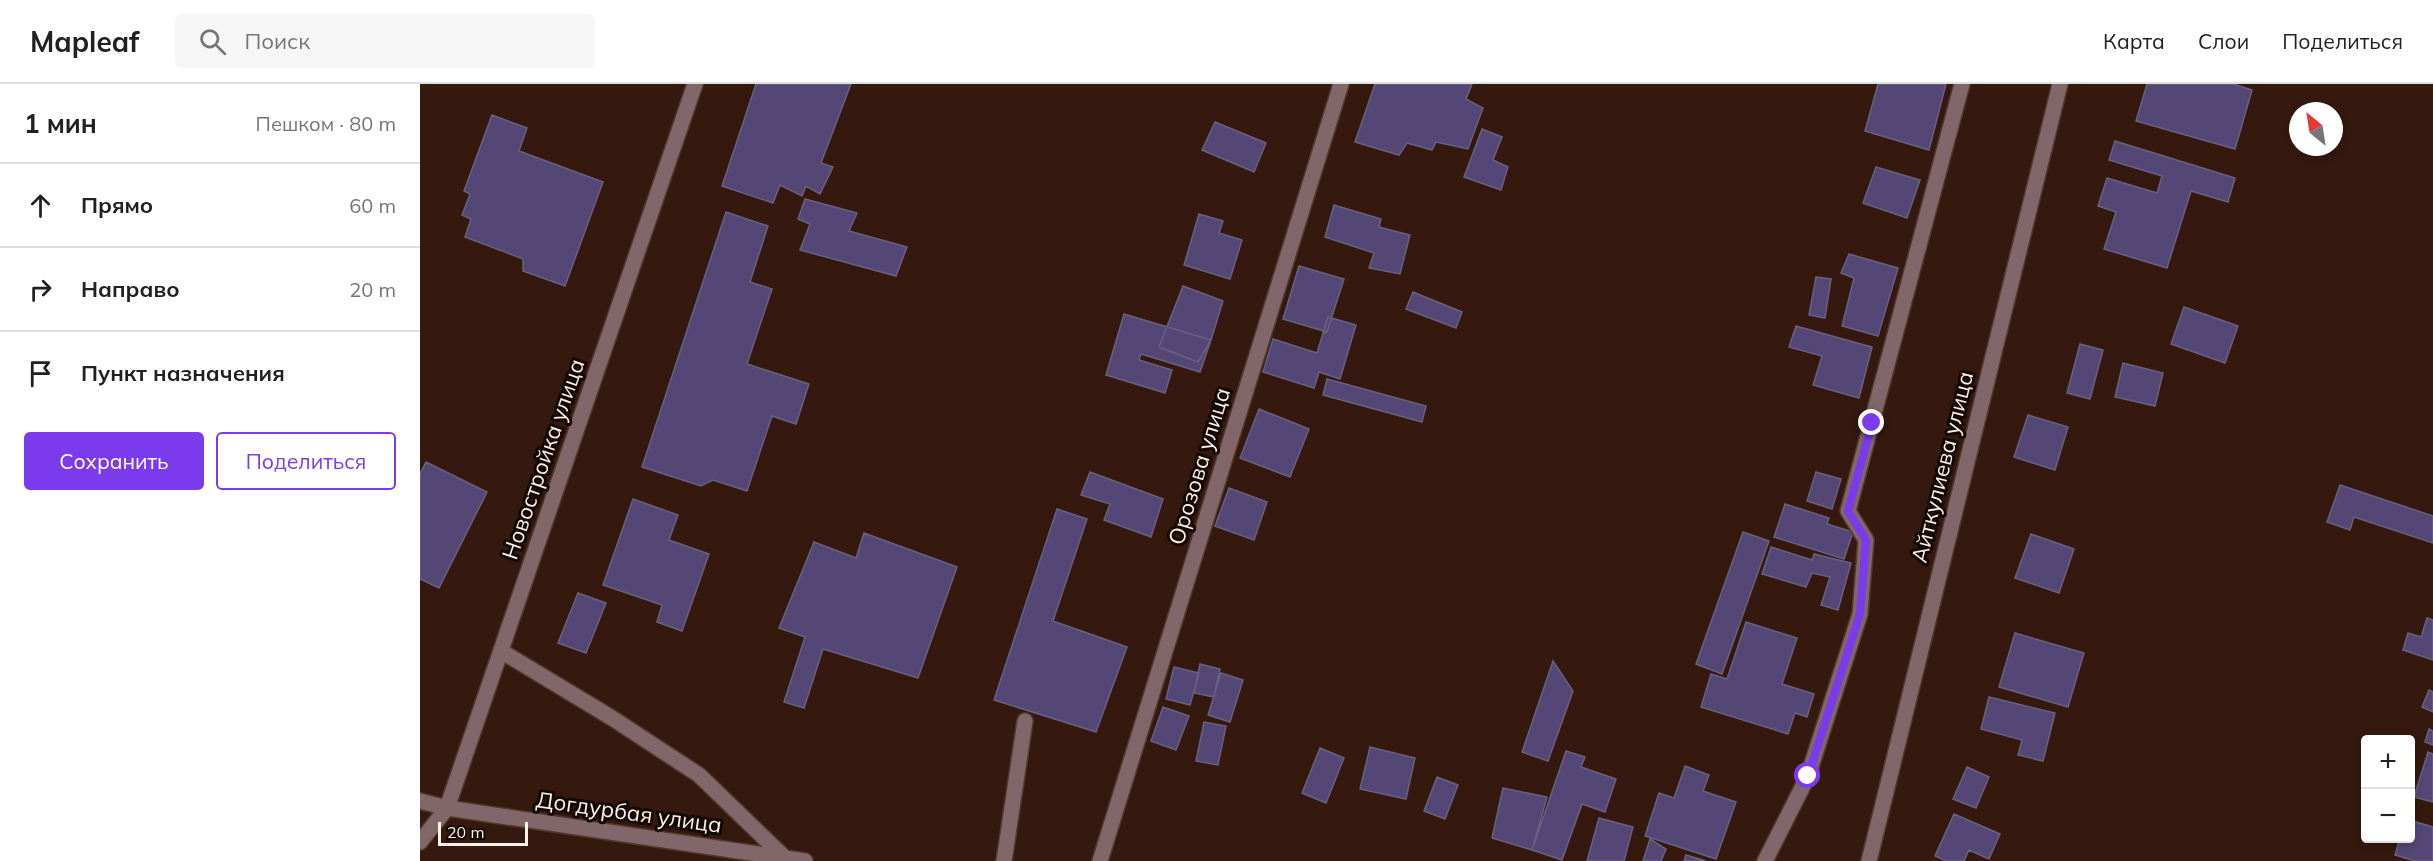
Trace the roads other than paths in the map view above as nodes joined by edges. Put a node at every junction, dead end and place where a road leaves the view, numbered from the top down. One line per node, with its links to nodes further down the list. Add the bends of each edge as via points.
1 (695, 84): 5 (street, Новостройка улица)
2 (1341, 84): 13 (street, Орозова улица)
3 (1962, 84): 14 (street, via 1848,511 1866,540 1860,614 1808,776)
4 (2060, 84): 15 (street, Айткулиева улица)
5 (501, 651): 8 (street, Новостройка улица); 10 (street, via 699,775)
6 (1025, 721): 12 (street)
7 (420, 801): 8 (street, Догдурбая улица)
8 (447, 808): 9 (street, Новостройка улица); 10 (street, Догдурбая улица)
9 (420, 842)
10 (785, 858): 11 (street, Догдурбая улица)
11 (805, 861)
12 (1004, 861)
13 (1100, 861)
14 (1765, 861)
15 (1869, 861)

